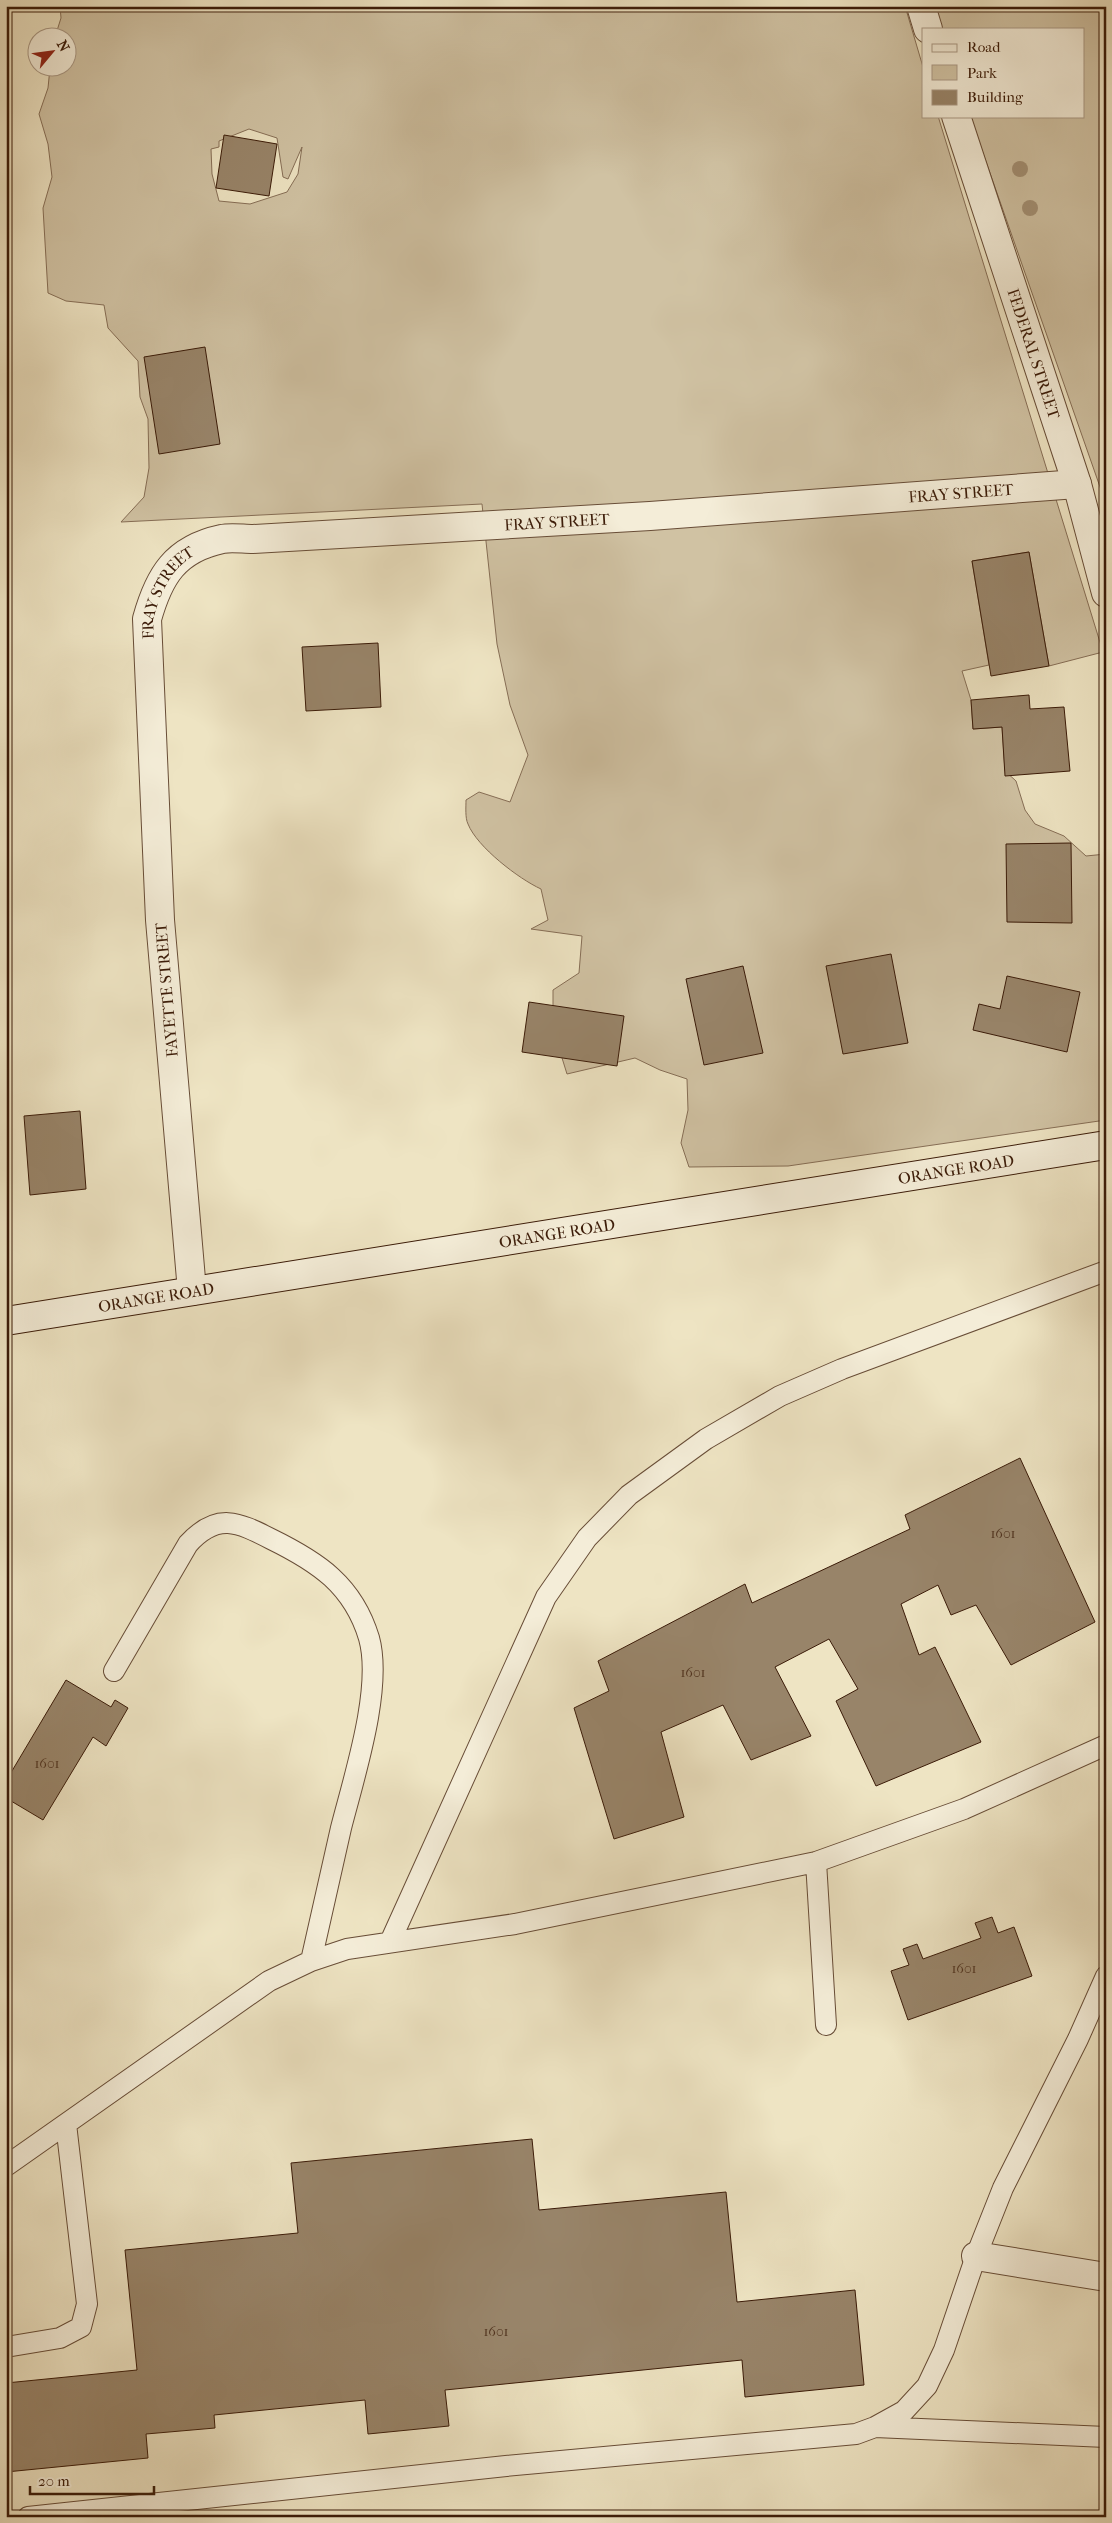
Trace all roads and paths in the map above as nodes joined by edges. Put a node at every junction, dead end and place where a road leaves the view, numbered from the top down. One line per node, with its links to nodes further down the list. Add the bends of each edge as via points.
1 (921, 6): 2 (street)
2 (928, 28)
3 (957, 118): 4 (street, FEDERAL STREET)
4 (1077, 484): 5 (street, FEDERAL STREET); 6 (street, FRAY STREET, via 640,517 223,538 195,548 171,566 155,590 147,619)
5 (1106, 592)
6 (150, 688): 9 (street, FAYETTE STREET, via 160,920)
7 (1106, 1145): 9 (street, ORANGE ROAD)
8 (1106, 1271): 14 (lane, via 842,1369 780,1396 706,1439 629,1495 587,1538 546,1597)
9 (192, 1291): 10 (street, ORANGE ROAD)
10 (6, 1321)
11 (114, 1672): 15 (lane, via 188,1544 199,1531 222,1522 239,1523 307,1557 331,1575 355,1604 369,1639 373,1676 360,1759)
12 (1106, 1745): 13 (lane, via 964,1809)
13 (816, 1862): 14 (lane, via 515,1924); 17 (lane)
14 (390, 1942): 15 (lane, via 348,1949)
15 (311, 1961): 18 (lane, via 269,1981)
16 (1106, 1976): 20 (lane, via 1003,2188)
17 (826, 2025)
18 (66, 2124): 19 (lane); 22 (lane, via 88,2304 81,2327 60,2338)
19 (6, 2166)
20 (976, 2256): 21 (street); 23 (lane, via 944,2350 927,2386 904,2411)
21 (1106, 2277)
22 (6, 2347)
23 (875, 2428): 24 (lane); 25 (lane, via 856,2434 506,2466)
24 (1106, 2437)
25 (28, 2517)

